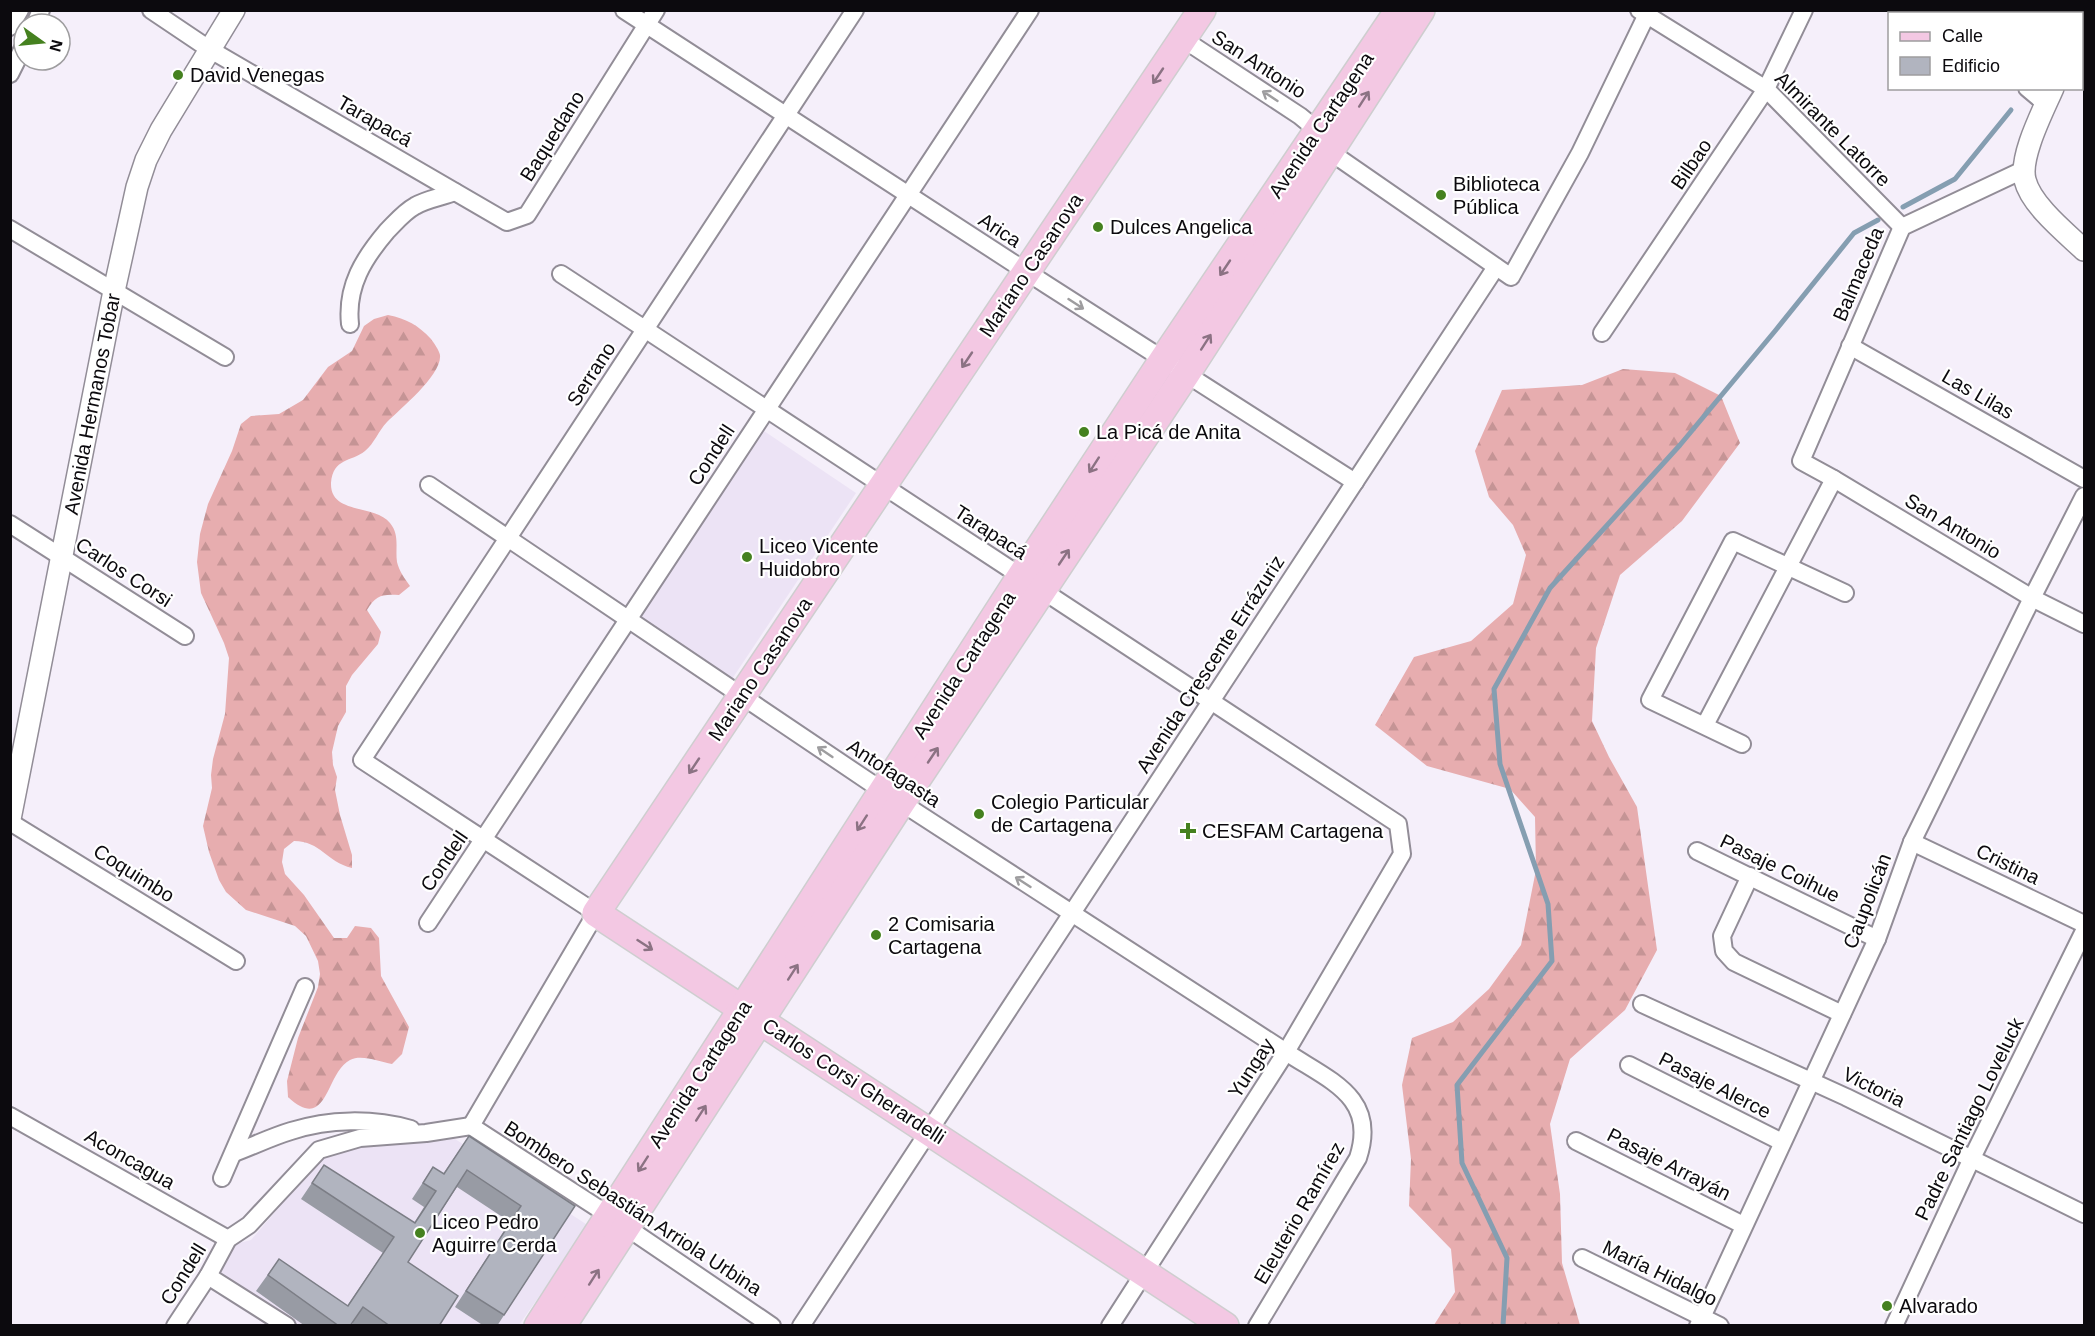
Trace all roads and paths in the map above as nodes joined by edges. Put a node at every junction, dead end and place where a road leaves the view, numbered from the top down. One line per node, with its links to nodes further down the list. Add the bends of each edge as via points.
1 (20, 10): 14 (street)
2 (152, 10): 16 (street, Tarapacá)
3 (234, 10): 16 (street, Avenida Hermanos Tobar)
4 (624, 10): 13 (street, Arica)
5 (656, 10): 13 (street, Baquedano)
6 (855, 10): 20 (street, Serrano)
7 (1030, 10): 24 (street, Condell)
8 (1202, 10): 15 (main road, Mariano Casanova)
9 (1399, 10): 21 (main road, Avenida Cartagena)
10 (1421, 10): 21 (main road, Avenida Cartagena, one-way to 10)
11 (1804, 10): 17 (street, Bilbao)
12 (1645, 12): 17 (street, Almirante Latorre); 28 (street, San Antonio, via 1580,153 1512,277)
13 (646, 25): 20 (street, Arica); 23 (street, Baquedano, via 527,215 507,222)
14 (10, 27)
15 (1183, 39): 21 (street, San Antonio, one-way to 15, via 1300,116); 29 (main road, Mariano Casanova, one-way to 29)
16 (209, 49): 23 (street, Tarapacá); 31 (street, Avenida Hermanos Tobar, via 146,160 136,187)
17 (1766, 89): 25 (street, Almirante Latorre); 34 (street, Bilbao)
18 (2032, 90): 19 (street)
19 (2049, 96): 22 (street)
20 (786, 116): 24 (street, Arica); 33 (street, Serrano)
21 (1325, 139): 28 (street, San Antonio, via 1340,158); 37 (main road, Avenida Cartagena, one-way to 37); 38 (main road, Avenida Cartagena, one-way to 21)
22 (2023, 170): 25 (street, Balmaceda); 27 (street, via 2035,200)
23 (455, 192): 32 (street, via 414,206 365,258 356,279)
24 (908, 195): 29 (street, Arica); 39 (street, Condell)
25 (1902, 227): 35 (street, Balmaceda)
26 (10, 229): 31 (street)
27 (2085, 250)
28 (1496, 267): 43 (street, Avenida Crescente Errázuriz)
29 (1026, 272): 37 (street, Arica, one-way to 37); 44 (main road, Mariano Casanova, one-way to 44)
30 (561, 274): 33 (street, Tarapacá)
31 (114, 291): 36 (street); 49 (street, Avenida Hermanos Tobar)
32 (350, 324)
33 (645, 330): 39 (street, Tarapacá); 48 (street, Serrano)
34 (1602, 333)
35 (1850, 346): 40 (street, Balmaceda); 42 (street, Las Lilas)
36 (225, 357)
37 (1163, 360): 38 (street, Arica); 51 (main road, Avenida Cartagena, one-way to 51)
38 (1186, 374): 43 (street, Arica); 51 (main road, Avenida Cartagena, one-way to 38)
39 (767, 409): 44 (street, Tarapacá); 54 (street, Condell)
40 (1801, 461): 41 (street, San Antonio)
41 (1834, 479): 50 (street); 53 (street, San Antonio)
42 (2085, 479)
43 (1355, 482): 58 (street, Avenida Crescente Errázuriz)
44 (883, 485): 51 (street, Tarapacá); 57 (main road, Mariano Casanova)
45 (429, 486): 48 (street, Antofagasta)
46 (2085, 496): 53 (street, Caupolicán)
47 (10, 524): 49 (street, Carlos Corsi)
48 (507, 539): 54 (street, Antofagasta); 61 (street, Serrano)
49 (62, 557): 56 (street, Carlos Corsi); 63 (street, Avenida Hermanos Tobar)
50 (1790, 566): 52 (street); 59 (street); 59 (street, via 1733,541 1650,700)
51 (1031, 583): 58 (street, Tarapacá); 62 (main road, Avenida Cartagena)
52 (1845, 593)
53 (2031, 598): 55 (street, San Antonio); 66 (street, Caupolicán)
54 (628, 620): 57 (street, Antofagasta); 65 (street, Condell)
55 (2085, 624)
56 (185, 636)
57 (741, 697): 62 (street, Antofagasta, one-way to 57); 69 (main road, Mariano Casanova, one-way to 69)
58 (1211, 701): 64 (street, Tarapacá); 70 (street, Avenida Crescente Errázuriz)
59 (1705, 725): 60 (street)
60 (1743, 744)
61 (362, 760): 65 (street, Carlos Corsi Gherardelli)
62 (892, 797): 70 (street, Antofagasta, one-way to 62); 79 (main road, Avenida Cartagena)
63 (10, 821): 75 (street, Coquimbo)
64 (1398, 824): 80 (street, Yungay, via 1402,854)
65 (483, 839): 69 (street, Carlos Corsi Gherardelli); 71 (street, Condell)
66 (1912, 842): 72 (street, Cristina); 74 (street, Caupolicán)
67 (1697, 851): 68 (street, Pasaje Coihue)
68 (1750, 876): 74 (street, Pasaje Coihue); 78 (street, via 1722,936 1724,951 1734,962)
69 (596, 913): 79 (main road, Carlos Corsi Gherardelli, one-way to 79); 85 (street, Mariano Casanova)
70 (1071, 914): 80 (street, Antofagasta); 86 (street, Avenida Crescente Errázuriz)
71 (428, 923)
72 (2085, 924)
73 (2085, 931): 91 (street, Padre Santiago Loveluck)
74 (1877, 939): 78 (street, Caupolicán)
75 (236, 961)
76 (305, 987): 90 (street)
77 (1642, 1004): 82 (street, Victoria)
78 (1842, 1014): 82 (street, Caupolicán)
79 (752, 1015): 86 (main road, Carlos Corsi Gherardelli); 94 (main road, Avenida Cartagena)
80 (1286, 1052): 83 (street, Antofagasta); 98 (street, Yungay)
81 (1629, 1065): 89 (street, Pasaje Alerce)
82 (1811, 1081): 89 (street, Caupolicán); 91 (street, Victoria)
83 (1341, 1089): 109 (street, Eleuterio Ramírez, via 1355,1103 1362,1119 1358,1158)
84 (10, 1116): 96 (street, Aconcagua)
85 (471, 1126): 87 (street, Condell); 94 (street, Bombero Sebastián Arriola Urbina)
86 (929, 1131): 98 (main road, Carlos Corsi Gherardelli); 106 (street, Avenida Crescente Errázuriz)
87 (426, 1133): 90 (street, via 389,1124 332,1122 293,1130); 96 (street, Condell, via 360,1138 319,1150 276,1199)
88 (1576, 1141): 95 (street, Pasaje Arrayán)
89 (1782, 1142): 95 (street, Caupolicán)
90 (234, 1153): 92 (street)
91 (1972, 1158): 93 (street, Victoria); 111 (street, Padre Santiago Loveluck)
92 (222, 1178)
93 (2085, 1214)
94 (618, 1221): 103 (main road, Avenida Cartagena); 104 (main road, Avenida Cartagena, one-way to 94); 105 (street, Bombero Sebastián Arriola Urbina)
95 (1743, 1225): 100 (street, Caupolicán)
96 (228, 1239): 99 (street, Condell)
97 (1582, 1258): 100 (street, María Hidalgo)
98 (1146, 1272): 107 (street, Yungay); 108 (main road, Carlos Corsi Gherardelli)
99 (208, 1276): 101 (street, Condell); 102 (street)
100 (1700, 1321): 110 (street, María Hidalgo)
101 (175, 1326)
102 (286, 1326)
103 (537, 1326)
104 (562, 1326)
105 (772, 1326)
106 (801, 1326)
107 (1110, 1326)
108 (1225, 1326)
109 (1257, 1326)
110 (1720, 1326)
111 (1894, 1326)

